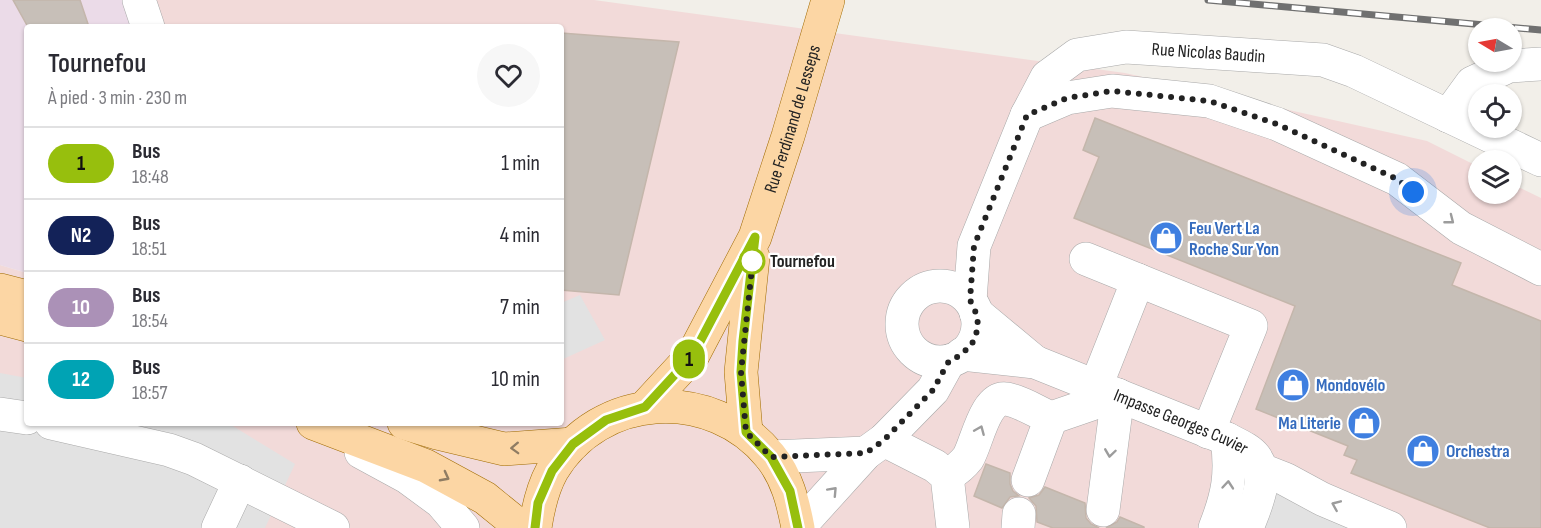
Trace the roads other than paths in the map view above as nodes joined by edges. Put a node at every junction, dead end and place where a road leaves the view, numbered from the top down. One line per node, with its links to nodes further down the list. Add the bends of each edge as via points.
1 (139, 0): 3 (street)
2 (828, 0): 8 (main road, Rue Ferdinand de Lesseps)
3 (147, 24)
4 (1541, 63): 6 (street, via 1509,66 1472,83)
5 (1027, 115): 6 (street, Rue Nicolas Baudin, via 1047,77 1077,56 1126,47 1323,60); 9 (street, Rue Nicolas Baudin); 11 (street, one-way to 11, via 1067,98 1112,91 1209,101 1277,124 1397,179 1461,228)
6 (1448, 116): 7 (street, Rue Nicolas Baudin)
7 (1537, 152)
8 (755, 237): 23 (main road, Rue Ferdinand de Lesseps, via 693,355); 31 (main road, Rue Ferdinand de Lesseps, via 741,372)
9 (974, 246): 13 (street, Rue Nicolas Baudin); 16 (street, Rue Nicolas Baudin)
10 (1086, 259): 12 (street)
11 (1541, 269)
12 (1138, 280): 22 (street); 32 (street, via 1251,326)
13 (937, 285): 16 (street, via 955,289); 19 (street, via 925,288 907,304 902,327)
14 (0, 291): 15 (main road)
15 (24, 296)
16 (973, 306): 20 (street, via 978,324 976,335 971,346); 21 (street)
17 (0, 318): 18 (main road)
18 (24, 324)
19 (911, 349): 20 (street, via 928,360); 33 (street)
20 (955, 357): 21 (street); 33 (street, via 933,390)
21 (1035, 362): 22 (street, Impasse Georges Cuvier)
22 (1107, 390): 26 (street); 32 (street, Impasse Georges Cuvier); 40 (street, one-way to 40)
23 (645, 407): 31 (main road, via 680,406 715,414); 34 (main road, via 606,420)
24 (0, 414): 25 (street)
25 (24, 418)
26 (1051, 418): 37 (street, one-way to 26, via 969,456 990,405 1000,399); 38 (street)
27 (64, 426): 39 (street, via 169,450)
28 (312, 426): 44 (street, via 407,477 441,502)
29 (321, 426): 45 (main road, one-way to 45, via 426,466 485,498)
30 (414, 426): 34 (main road, one-way to 30, via 504,449)
31 (746, 432): 35 (main road)
32 (1218, 435): 36 (street, Impasse Georges Cuvier, via 1254,455); 49 (street, one-way to 32, via 1227,498 1230,460)
33 (885, 437): 35 (street); 37 (street); 47 (street, one-way to 33)
34 (573, 444): 46 (main road, via 552,471 538,503)
35 (771, 457): 47 (main road, via 790,491)
36 (1262, 470): 50 (street, Impasse Georges Cuvier, via 1258,502); 51 (street, one-way to 36)
37 (947, 476): 48 (street)
38 (1028, 480)
39 (240, 481): 41 (street); 42 (street)
40 (1102, 510)
41 (293, 519): 43 (street)
42 (218, 528)
43 (333, 528)
44 (463, 528)
45 (522, 528)
46 (535, 528)
47 (798, 528)
48 (953, 528)
49 (1215, 528)
50 (1247, 528)
51 (1390, 528)

